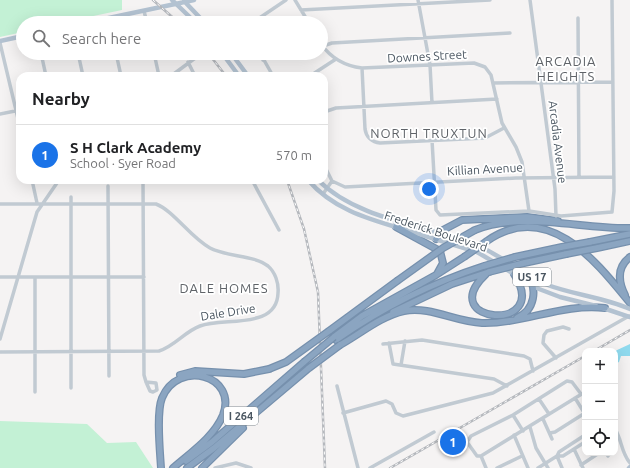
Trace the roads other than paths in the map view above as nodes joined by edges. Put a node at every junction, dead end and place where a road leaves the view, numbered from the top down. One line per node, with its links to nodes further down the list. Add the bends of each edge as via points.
1 (172, 0): 10 (main road)
2 (194, 0): 8 (main road)
3 (286, 0): 17 (street)
4 (295, 0): 11 (street)
5 (490, 0): 9 (street)
6 (530, 0): 48 (street, Arcadia Avenue)
7 (612, 0): 50 (street)
8 (183, 1): 10 (main road); 16 (main road)
9 (419, 2): 11 (street); 22 (street)
10 (176, 4): 12 (main road); 15 (main road)
11 (300, 10): 18 (street)
12 (144, 11): 13 (main road); 14 (street)
13 (126, 16)
14 (145, 16)
15 (189, 16)
16 (198, 16)
17 (262, 16)
18 (304, 16)
19 (578, 18): 49 (street)
20 (510, 33): 22 (street)
21 (16, 38): 23 (main road)
22 (426, 38): 24 (street); 36 (street)
23 (0, 42): 53 (street)
24 (328, 44)
25 (328, 51): 26 (street, Downes Street)
26 (336, 59): 37 (street, Downes Street); 47 (street)
27 (42, 60): 38 (street)
28 (80, 60): 39 (street)
29 (118, 60): 40 (street)
30 (156, 60): 41 (street)
31 (191, 60): 35 (street)
32 (227, 60): 44 (main road)
33 (236, 60): 45 (main road)
34 (263, 60): 46 (street)
35 (188, 62): 42 (street); 43 (street)
36 (430, 65): 37 (street, Downes Street); 51 (street, Downes Street, via 479,64 490,72); 54 (street)
37 (362, 68): 55 (street)
38 (45, 72)
39 (82, 72)
40 (120, 72)
41 (158, 72)
42 (176, 72)
43 (193, 72)
44 (236, 72)
45 (245, 72)
46 (270, 72)
47 (316, 72)
48 (541, 82): 49 (street); 51 (street); 62 (street, Arcadia Avenue)
49 (578, 82): 50 (street); 63 (street)
50 (612, 82): 64 (street)
51 (493, 83): 52 (street, Downes Street)
52 (497, 99): 54 (street); 59 (street, Downes Street)
53 (16, 102)
54 (432, 103): 55 (street)
55 (364, 106): 57 (street); 60 (street, via 365,132 374,142)
56 (16, 110): 58 (street)
57 (328, 111)
58 (0, 114)
59 (504, 128): 60 (street, via 485,138); 65 (street, Downes Street, via 519,155)
60 (432, 140): 67 (street)
61 (328, 173): 66 (street)
62 (553, 177): 63 (street, Killian Avenue); 65 (street, Killian Avenue); 85 (street, Arcadia Avenue)
63 (579, 177): 64 (street, Killian Avenue)
64 (614, 177): 85 (street, via 614,209 611,213)
65 (525, 178): 67 (street, Killian Avenue); 84 (street, Downes Street)
66 (333, 182): 67 (street, Killian Avenue, via 345,187); 75 (street)
67 (435, 182): 84 (street, via 436,209 442,216)
68 (33, 184): 78 (street)
69 (56, 184): 79 (street)
70 (144, 184): 83 (street)
71 (254, 184): 89 (street)
72 (312, 184): 76 (main road, Frederick Boulevard / US 17)
73 (322, 184): 75 (main road, Frederick Boulevard / US 17)
74 (108, 186): 81 (street)
75 (327, 189): 76 (street); 90 (main road, Frederick Boulevard / US 17, via 357,207)
76 (323, 194): 87 (main road, Frederick Boulevard / US 17, via 355,214)
77 (71, 197): 80 (street)
78 (37, 203): 79 (street, Dale Drive); 82 (street, Dale Drive)
79 (42, 203): 80 (street, Dale Drive); 102 (street)
80 (71, 203): 81 (street, Dale Drive); 99 (street)
81 (108, 203): 83 (street, Dale Drive); 100 (street)
82 (0, 204)
83 (144, 204): 104 (street); 120 (street, Dale Drive, via 156,204 163,208 192,236 212,249 263,263 275,276 278,291 276,306 264,316 203,325 191,330 167,348)
84 (529, 211): 85 (street)
85 (556, 216)
86 (581, 226): 88 (highway); 90 (highway, via 543,218 483,218 462,220); 136 (highway, bridge, via 514,222 475,230 444,248 286,362 269,369 244,374 189,372 168,383)
87 (396, 227): 92 (main road, Frederick Boulevard / US 17); 98 (highway, via 440,251 443,263)
88 (630, 228)
89 (279, 230)
90 (440, 233): 92 (highway); 97 (main road, Frederick Boulevard / US 17, via 491,251)
91 (630, 234): 112 (highway, I 264, bridge, via 515,257 484,266 398,301)
92 (436, 240): 96 (main road, Frederick Boulevard / US 17, via 477,252)
93 (630, 242): 95 (highway, I 264, bridge)
94 (630, 257): 106 (highway, via 623,264 620,276 622,289)
95 (489, 272): 96 (highway, via 475,286 473,300 480,311 496,316 511,312 521,300 521,287); 117 (highway, I 264, via 452,284 416,300 381,318)
96 (514, 274): 105 (main road, Frederick Boulevard / US 17)
97 (527, 274): 105 (highway); 108 (main road, Frederick Boulevard / US 17, via 561,290)
98 (436, 275): 106 (highway, bridge, via 503,232 517,228 537,228 556,232 572,241); 112 (highway, via 376,308)
99 (72, 277): 100 (street); 103 (street); 118 (street)
100 (108, 277): 104 (street); 119 (street)
101 (0, 278): 102 (street)
102 (18, 278): 103 (street); 113 (street)
103 (35, 278): 122 (street)
104 (144, 278): 120 (street)
105 (533, 286): 107 (main road, Frederick Boulevard / US 17, via 560,297); 110 (highway, via 529,309 521,316)
106 (629, 303)
107 (605, 308): 109 (main road, Frederick Boulevard / US 17); 110 (highway, via 574,308)
108 (630, 309)
109 (630, 316): 123 (street)
110 (503, 322): 117 (highway, via 475,323 431,311 410,310 390,316)
111 (569, 329): 123 (street, via 563,326 547,331 544,335 543,343)
112 (335, 338): 161 (highway, I 264, bridge, via 212,442)
113 (0, 339)
114 (405, 341): 115 (street); 124 (street); 126 (street, via 430,341 526,356 531,361)
115 (389, 343): 116 (street); 124 (street, via 393,364)
116 (383, 344)
117 (340, 345): 125 (highway, I 264, bridge)
118 (72, 351): 119 (street, Dale Drive); 122 (street, Dale Drive); 131 (street)
119 (108, 351): 120 (street, Dale Drive); 127 (street)
120 (144, 351): 128 (street)
121 (0, 352): 122 (street, Dale Drive)
122 (35, 352): 132 (street)
123 (556, 358): 126 (street)
124 (401, 365): 130 (street, via 494,379)
125 (309, 368): 162 (highway, I 264); 163 (highway)
126 (533, 371): 130 (street)
127 (109, 376)
128 (146, 382)
129 (337, 386): 138 (street)
130 (507, 386): 138 (street, via 488,395 403,416 396,413 392,404 386,401)
131 (71, 388)
132 (35, 392)
133 (580, 394): 134 (street); 135 (street, via 569,381)
134 (575, 398): 137 (street); 139 (street)
135 (539, 399): 139 (street); 140 (street)
136 (159, 402): 160 (highway); 161 (highway, via 175,382 194,375 213,380 222,391 223,414 218,423)
137 (582, 408)
138 (343, 413): 166 (street)
139 (550, 414): 142 (street)
140 (513, 415): 144 (street); 153 (street, via 468,439 467,442 474,453)
141 (582, 415): 146 (street)
142 (543, 419): 143 (street); 146 (street)
143 (530, 427): 144 (street); 158 (street, via 536,448)
144 (523, 431): 148 (street)
145 (434, 432): 167 (street)
146 (550, 433): 150 (street)
147 (618, 434): 157 (street, via 623,453)
148 (514, 435): 153 (street); 154 (street)
149 (582, 437): 155 (street)
150 (552, 439)
151 (582, 444): 152 (street)
152 (574, 449): 155 (street, via 563,456); 159 (street)
153 (481, 456): 168 (street)
154 (522, 456): 169 (street); 170 (street)
155 (557, 456): 158 (street); 173 (street)
156 (595, 456): 159 (street)
157 (630, 463)
158 (545, 464): 171 (street); 172 (street)
159 (582, 466)
160 (159, 468)
161 (174, 468)
162 (187, 468)
163 (202, 468)
164 (215, 468): 165 (street, via 236,463)
165 (251, 468)
166 (358, 468)
167 (370, 468)
168 (486, 468)
169 (497, 468)
170 (528, 468)
171 (538, 468)
172 (548, 468)
173 (562, 468)

